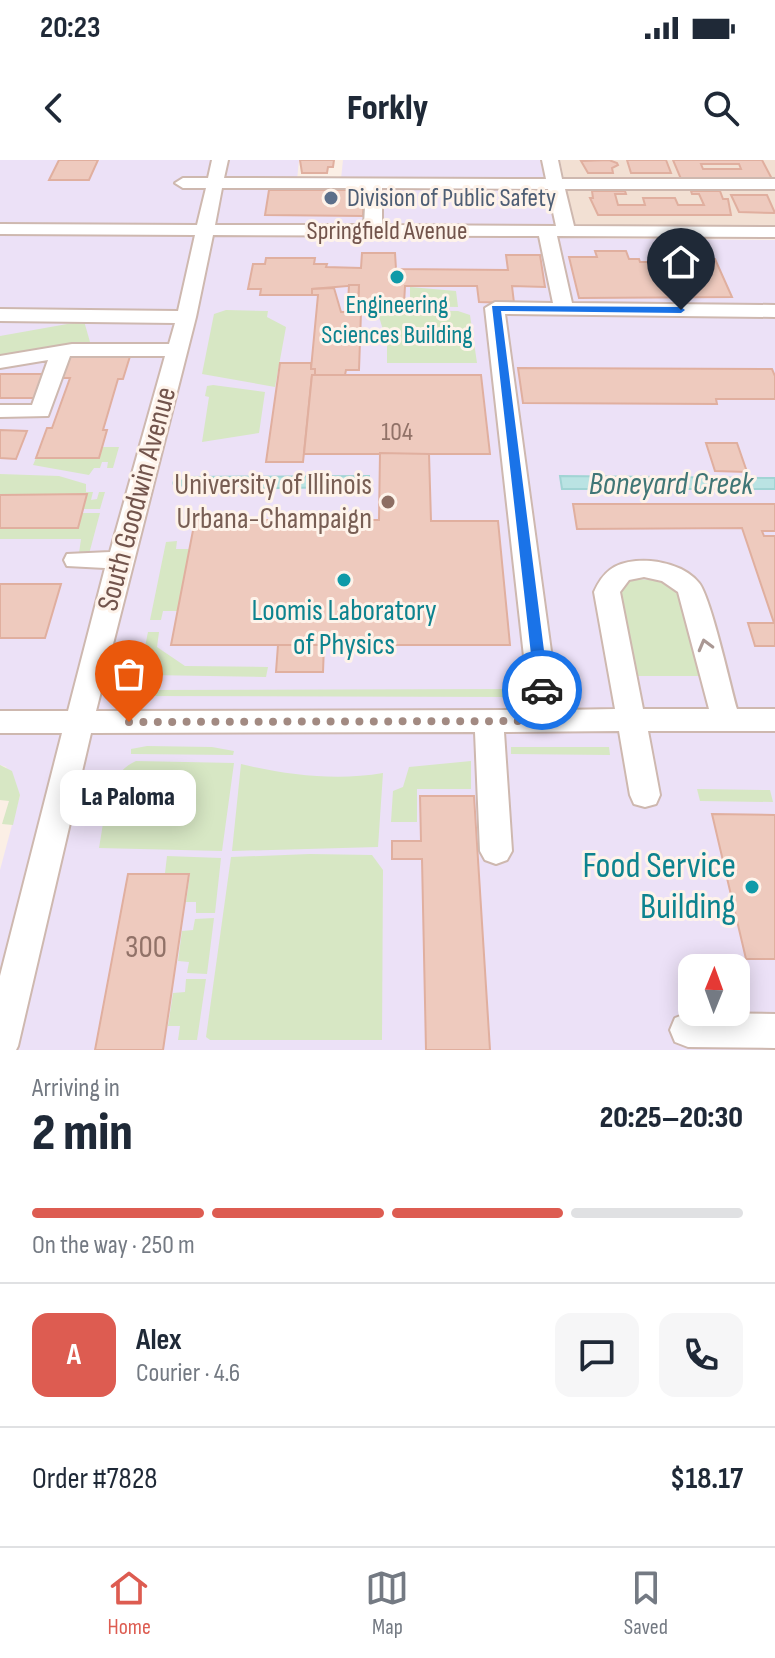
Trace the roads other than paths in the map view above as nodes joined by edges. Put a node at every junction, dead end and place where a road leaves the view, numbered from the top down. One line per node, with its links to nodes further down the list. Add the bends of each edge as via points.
1 (220, 160): 4 (street, South Goodwin Avenue)
2 (550, 160): 5 (street)
3 (183, 183): 4 (street)
4 (215, 183): 6 (street); 9 (street, South Goodwin Avenue)
5 (556, 183): 6 (street); 7 (street); 11 (street)
6 (374, 184): 10 (street)
7 (775, 184)
8 (0, 229): 9 (street, Springfield Avenue)
9 (205, 231): 10 (street, Springfield Avenue); 16 (street, South Goodwin Avenue)
10 (373, 231): 11 (street, Springfield Avenue)
11 (557, 231): 12 (street, Springfield Avenue); 13 (street)
12 (775, 232)
13 (564, 309): 14 (street); 27 (street, via 495,308)
14 (775, 311)
15 (0, 315): 16 (street)
16 (186, 317): 17 (street, South Goodwin Avenue)
17 (177, 350): 18 (street); 22 (street, South Goodwin Avenue)
18 (61, 352): 19 (street); 20 (street, via 40,411)
19 (0, 362)
20 (0, 411)
21 (76, 560): 22 (street)
22 (121, 560): 29 (street, South Goodwin Avenue)
23 (629, 720): 24 (street); 24 (street, one-way to 23, via 690,589 676,577 652,570 617,575 607,592); 27 (street); 30 (street)
24 (726, 720): 25 (street)
25 (775, 720)
26 (489, 721): 27 (street); 29 (street); 31 (street)
27 (546, 721)
28 (0, 722): 29 (street)
29 (79, 723): 34 (street, South Goodwin Avenue)
30 (645, 795)
31 (496, 851)
32 (688, 1030): 33 (street)
33 (775, 1031)
34 (1, 1036)

